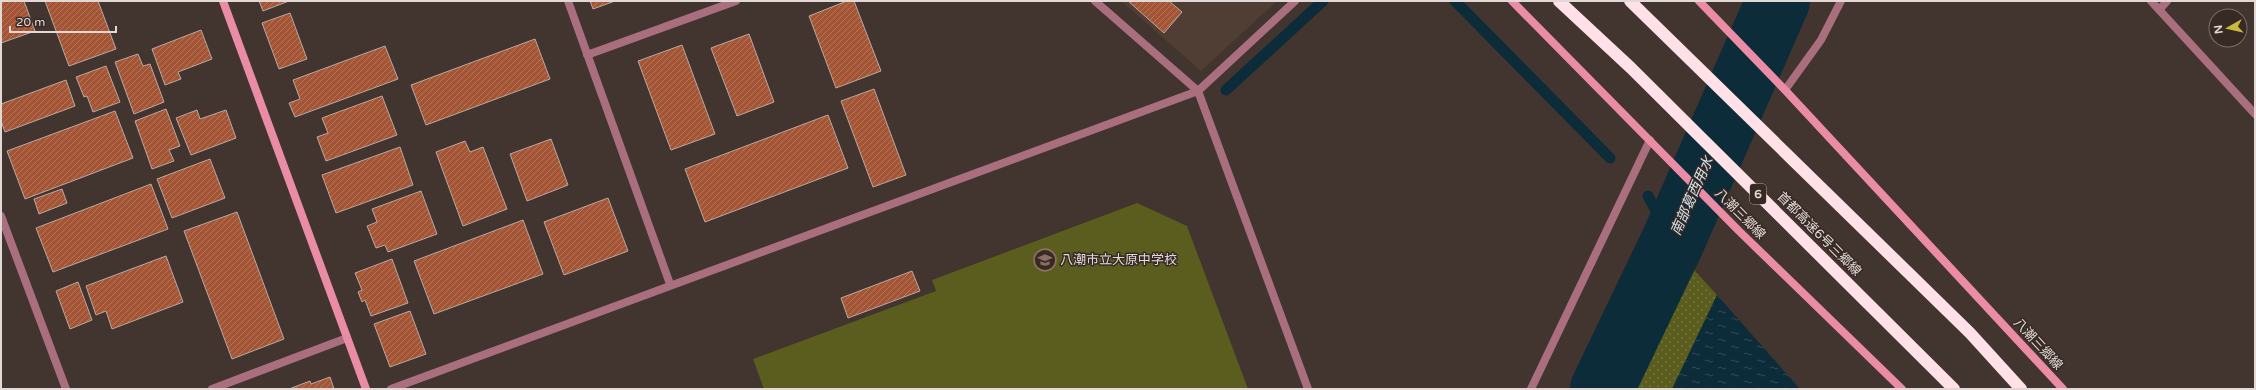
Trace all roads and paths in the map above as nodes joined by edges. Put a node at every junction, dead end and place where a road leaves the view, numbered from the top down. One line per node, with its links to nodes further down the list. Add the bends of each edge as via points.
1 (223, 1): 21 (main road)
2 (568, 1): 14 (street)
3 (736, 1): 14 (street)
4 (1095, 1): 16 (street)
5 (1295, 1): 16 (street)
6 (1512, 1): 18 (main road, 八潮三郷線)
7 (1559, 1): 29 (highway, 首都高速6号三郷線 / 6, via 1631,68)
8 (1630, 1): 30 (highway, via 1970,333)
9 (1841, 1): 15 (street, via 1821,40)
10 (2151, 1): 13 (street)
11 (2167, 1): 13 (street)
12 (1703, 2): 15 (main road, 八潮三郷線)
13 (2159, 10): 17 (street)
14 (587, 54): 20 (street)
15 (1785, 90): 31 (main road, 八潮三郷線)
16 (1198, 91): 20 (street); 26 (street)
17 (2255, 114)
18 (1650, 140): 27 (street); 28 (main road, 八潮三郷線)
19 (1, 216): 22 (street)
20 (670, 284): 25 (street)
21 (347, 338): 23 (street); 24 (main road)
22 (66, 389)
23 (212, 389)
24 (366, 389)
25 (391, 389)
26 (1308, 389)
27 (1530, 389)
28 (1902, 389)
29 (1954, 389)
30 (2021, 389)
31 (2063, 389)

